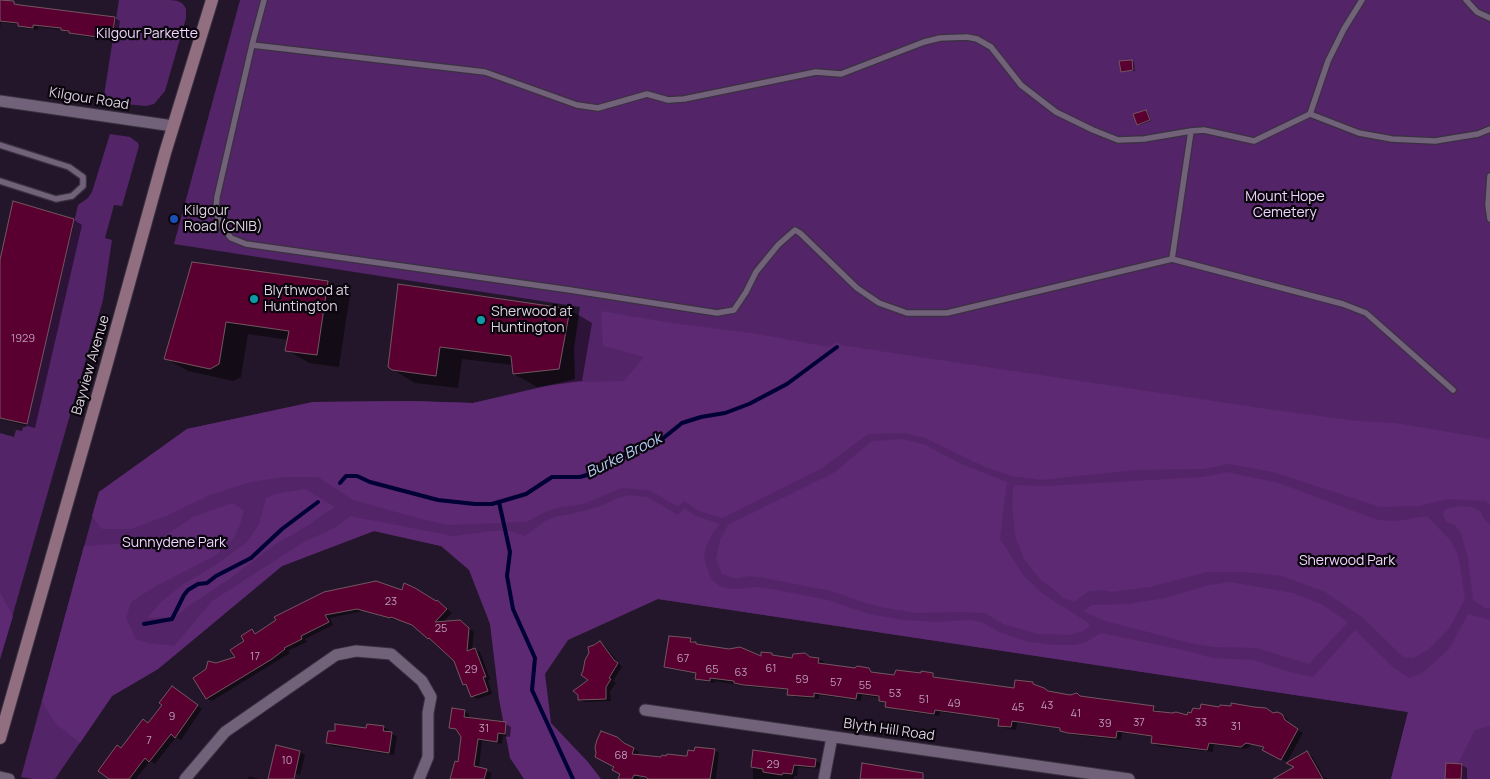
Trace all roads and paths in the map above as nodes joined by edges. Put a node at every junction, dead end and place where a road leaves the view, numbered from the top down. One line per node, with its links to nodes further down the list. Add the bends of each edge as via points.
1 (212, 0): 9 (main road, Bayview Avenue)
2 (264, 0): 6 (lane)
3 (1362, 0): 8 (lane, via 1328,61)
4 (1466, 0): 5 (lane, via 1477,12)
5 (1490, 18)
6 (252, 45): 11 (lane, via 485,72 577,105 598,108 647,94 668,100 684,99 816,72 841,74 924,42 967,37 991,47 1021,85 1056,112 1093,130 1118,140); 16 (lane, via 216,211 220,224 231,238 246,244 717,314 734,310 756,272 795,230 857,288 880,303 907,313 947,313)
7 (0, 100): 9 (street, Kilgour Road)
8 (1310, 114): 10 (lane, via 1359,133 1392,139 1435,141); 11 (lane, via 1254,141 1204,130)
9 (173, 126): 20 (main road, Bayview Avenue)
10 (1490, 129)
11 (1191, 131): 16 (lane)
12 (0, 146): 14 (lane, via 69,167 83,177 83,186 72,196 56,199)
13 (1490, 176): 15 (lane)
14 (0, 181)
15 (1490, 219)
16 (1172, 259): 17 (lane, via 1344,304 1366,313)
17 (1453, 390)
18 (645, 710): 19 (street, Blyth Hill Road)
19 (832, 737): 25 (street); 26 (street, Blyth Hill Road)
20 (0, 738)
21 (0, 777): 22 (street)
22 (9, 779)
23 (185, 779): 24 (street, via 224,732 336,655 356,651 391,654 422,681 431,697 428,757)
24 (419, 779)
25 (824, 779)
26 (1129, 779)

